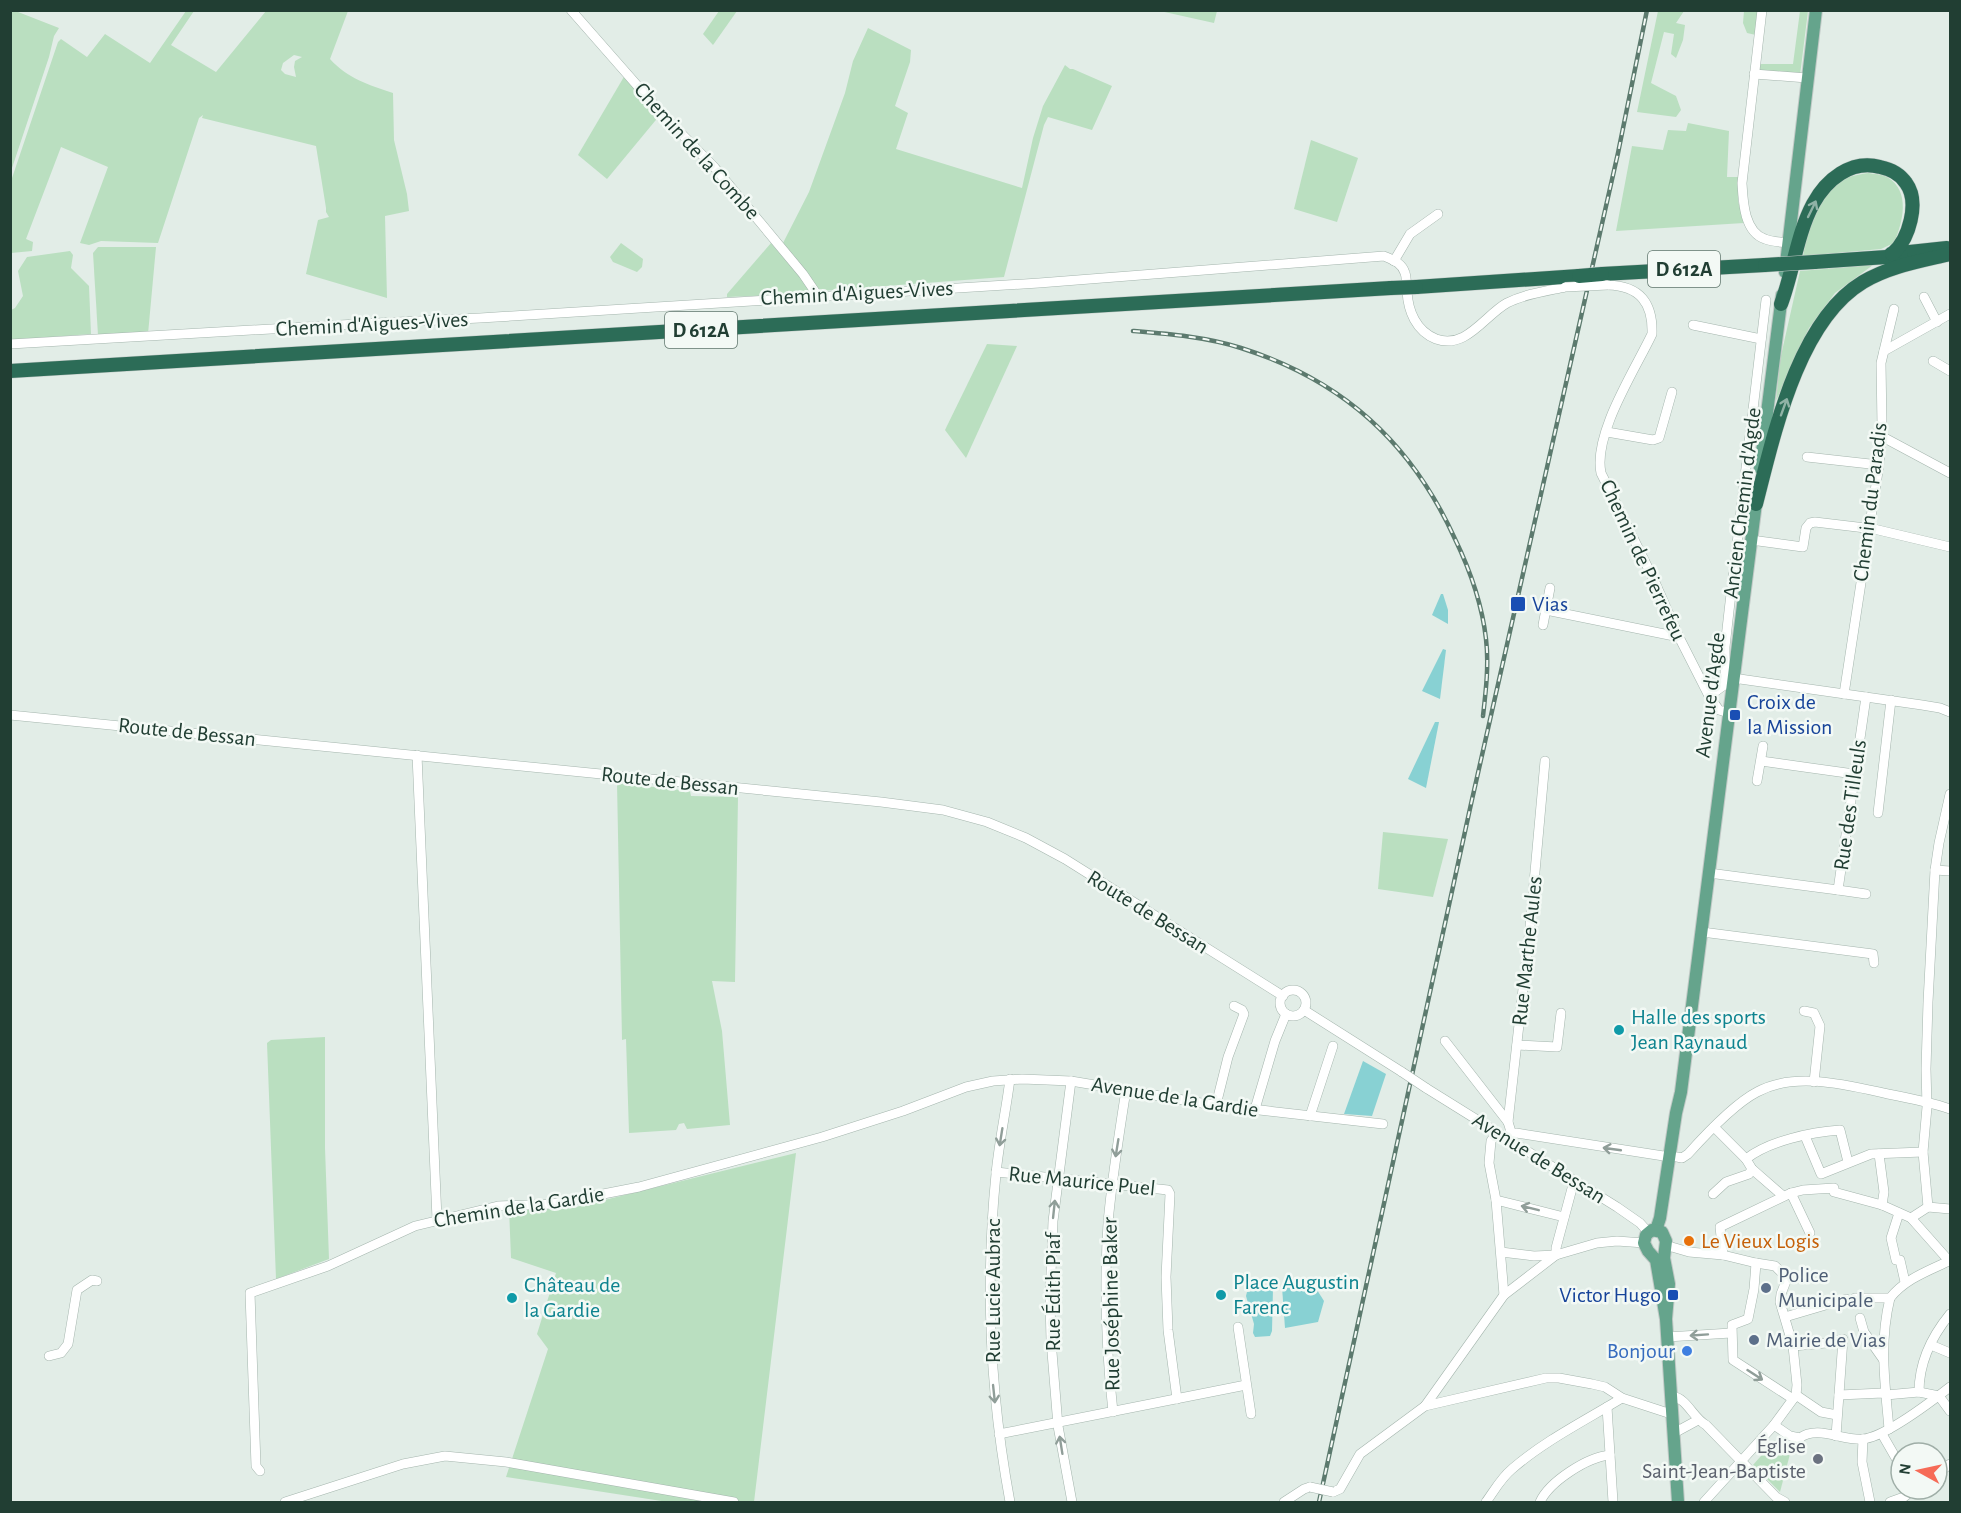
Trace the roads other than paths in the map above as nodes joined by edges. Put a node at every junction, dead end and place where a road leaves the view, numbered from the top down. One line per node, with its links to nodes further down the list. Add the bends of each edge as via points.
1 (571, 10): 13 (street, Chemin de la Combe, via 715,168)
2 (1762, 10): 4 (street)
3 (1816, 10): 5 (main road, Avenue d'Agde)
4 (1754, 74): 5 (street); 7 (street, via 1743,201 1754,232 1764,239)
5 (1808, 78): 7 (main road, Avenue d'Agde)
6 (1438, 214): 11 (street, via 1410,234)
7 (1789, 243): 16 (main road, Avenue d'Agde)
8 (1950, 247): 10 (highway, D 612A)
9 (1950, 253): 10 (highway, D 612A); 33 (highway, one-way to 9, via 1782,412 1824,317 1862,282 1885,271)
10 (1885, 255): 12 (highway, D 612A, bridge); 16 (highway, one-way to 10, via 1813,205 1825,185 1846,170 1870,164 1891,169 1907,184 1912,203 1911,223 1905,239)
11 (1394, 261): 12 (street, Chemin de Pierrefeu, bridge, via 1406,273 1410,313 1415,322 1437,339 1453,341 1509,303); 13 (street, Chemin d'Aigues-Vives / D 612A, via 1384,256 1365,257)
12 (1605, 279): 26 (highway, D 612A, bridge, via 1579,276); 28 (street, Chemin de Pierrefeu, via 1633,290 1650,310 1652,321 1652,334 1612,411)
13 (818, 296): 22 (street, Chemin d'Aigues-Vives / D 612A)
14 (1924, 297): 19 (street)
15 (1766, 300): 21 (street, Ancien Chemin d'Agde)
16 (1781, 304): 33 (main road, Avenue d'Agde)
17 (1894, 309): 23 (street, Chemin du Paradis)
18 (1950, 314): 19 (street)
19 (1937, 322): 23 (street)
20 (1693, 325): 21 (street)
21 (1761, 339): 43 (street, Ancien Chemin d'Agde, via 1725,647 1725,681)
22 (10, 344)
23 (1884, 351): 29 (street, Chemin du Paradis)
24 (1933, 361): 25 (street)
25 (1950, 370)
26 (10, 371)
27 (1672, 392): 28 (street, via 1659,438)
28 (1607, 432): 40 (street, Chemin de Pierrefeu, via 1599,463 1601,473)
29 (1881, 436): 31 (street, Chemin du Paradis); 32 (street)
30 (1807, 458): 31 (street)
31 (1879, 465): 34 (street, Chemin du Paradis)
32 (1950, 473)
33 (1756, 504): 35 (main road, Avenue d'Agde)
34 (1869, 528): 35 (street, via 1810,523 1803,547); 36 (street); 42 (street, Chemin du Paradis)
35 (1751, 540): 41 (main road, Avenue d'Agde)
36 (1950, 547)
37 (1550, 588): 38 (street)
38 (1546, 610): 39 (street); 40 (street)
39 (1544, 625)
40 (1679, 637): 43 (street, Chemin de Pierrefeu)
41 (1733, 678): 42 (street); 47 (main road, Avenue d'Agde)
42 (1844, 694): 44 (street)
43 (1709, 696): 47 (street, Chemin de Pierrefeu, via 1719,710)
44 (1866, 697): 45 (street); 53 (street, Rue des Tilleuls)
45 (1891, 700): 46 (street); 56 (street)
46 (1950, 712)
47 (1729, 713): 59 (main road, Avenue d'Agde)
48 (10, 715): 50 (street, Route de Bessan)
49 (1763, 746): 51 (street)
50 (417, 754): 64 (street, Route de Bessan, via 881,802 942,810 987,822 1065,860); 111 (street)
51 (1761, 760): 53 (street); 54 (street)
52 (1545, 761): 71 (street, Rue Marthe Aules)
53 (1854, 774): 60 (street, Rue des Tilleuls)
54 (1757, 781)
55 (1950, 794): 57 (street)
56 (1878, 813)
57 (1935, 870): 58 (street); 79 (street)
58 (1950, 870)
59 (1709, 873): 60 (street, Rue des Tilleuls); 62 (main road, Avenue d'Agde)
60 (1838, 890): 61 (street)
61 (1866, 894)
62 (1702, 932): 63 (street, via 1873,954); 92 (main road, Avenue d'Agde, via 1681,1092 1683,1105)
63 (1874, 963)
64 (1282, 996): 66 (street, Route de Bessan, via 1290,991 1302,994); 69 (street, via 1281,1008)
65 (1234, 1006): 80 (street, via 1244,1014)
66 (1304, 1010): 69 (street, via 1294,1016); 77 (street, Route de Bessan, bridge)
67 (1804, 1011): 75 (street, via 1814,1013 1820,1026)
68 (1561, 1013): 71 (street, via 1557,1047)
69 (1286, 1014): 81 (street)
70 (1445, 1041): 84 (street)
71 (1517, 1045): 84 (street, Rue Marthe Aules)
72 (1333, 1046): 83 (street)
73 (1010, 1079): 74 (street, Avenue de la Gardie); 76 (street, Avenue de la Gardie); 97 (street, Rue Lucie Aubrac, one-way to 97)
74 (1071, 1081): 78 (street, Avenue de la Gardie); 98 (street, Rue Édith Piaf)
75 (1814, 1082): 79 (street); 86 (street, via 1765,1088 1743,1101)
76 (966, 1087): 111 (street, Chemin de la Gardie, via 822,1137 639,1187 552,1204 498,1206)
77 (1426, 1088): 87 (street, Avenue de Bessan)
78 (1126, 1090): 80 (street, Avenue de la Gardie); 100 (street, Rue Joséphine Baker, one-way to 100)
79 (1927, 1102): 82 (street); 90 (street)
80 (1216, 1105): 81 (street, Avenue de la Gardie)
81 (1255, 1109): 83 (street, Avenue de la Gardie)
82 (1950, 1109)
83 (1310, 1116): 85 (street, Avenue de la Gardie)
84 (1508, 1122): 89 (street, Rue Marthe Aules)
85 (1383, 1124)
86 (1714, 1128): 92 (street, via 1688,1154); 93 (street)
87 (1497, 1132): 89 (street, Avenue de Bessan); 104 (street, via 1491,1141 1489,1163)
88 (1804, 1136): 93 (street, via 1757,1150); 94 (street, via 1840,1130); 96 (street, via 1821,1174)
89 (1511, 1137): 92 (street, one-way to 89, via 1516,1133); 99 (street, Avenue de Bessan)
90 (1923, 1152): 91 (street); 106 (street)
91 (1879, 1154): 94 (street); 105 (street)
92 (1673, 1157): 113 (main road, Avenue d'Agde)
93 (1746, 1159): 95 (street)
94 (1848, 1162): 96 (street)
95 (1752, 1169): 102 (street, via 1749,1174 1726,1182); 103 (street)
96 (1831, 1170): 101 (street)
97 (996, 1172): 98 (street, Rue Maurice Puel); 156 (street, Rue Lucie Aubrac, one-way to 156, via 990,1302)
98 (1057, 1179): 100 (street, Rue Maurice Puel); 152 (street, Rue Édith Piaf, one-way to 98, via 1050,1299)
99 (1574, 1181): 109 (street); 113 (street, Avenue de Bessan, via 1640,1223)
100 (1112, 1185): 143 (street, Rue Maurice Puel, via 1168,1190 1170,1194 1166,1258 1168,1330); 147 (street, Rue Joséphine Baker, via 1106,1309)
101 (1834, 1188): 103 (street); 105 (street, via 1834,1192)
102 (1713, 1194)
103 (1787, 1195): 112 (street); 116 (street, via 1720,1227)
104 (1496, 1200): 109 (street, one-way to 104); 114 (street)
105 (1882, 1205): 108 (street)
106 (1928, 1207): 107 (street); 110 (street)
107 (1950, 1209)
108 (1899, 1213): 110 (street); 120 (street, via 1891,1238)
109 (1564, 1217): 115 (street)
110 (1911, 1218): 117 (street)
111 (437, 1219): 162 (street, Chemin de la Gardie, via 328,1266 250,1293 256,1466)
112 (1810, 1233)
113 (1656, 1241): 115 (street, via 1597,1243); 116 (street, via 1689,1252); 128 (main road)
114 (1501, 1252): 115 (street, via 1534,1257); 121 (street)
115 (1556, 1255): 121 (street)
116 (1723, 1255): 118 (street)
117 (1950, 1262): 120 (street)
118 (1756, 1263): 124 (street, via 1776,1266 1788,1276 1780,1302); 127 (street, via 1748,1319 1732,1325)
119 (97, 1281): 132 (street, via 77,1290 68,1344 61,1353)
120 (1905, 1282): 122 (street)
121 (1504, 1295): 144 (street)
122 (1890, 1298): 124 (street, via 1851,1298); 133 (street)
123 (1950, 1314): 129 (street)
124 (1785, 1317): 130 (street)
125 (1860, 1318): 133 (street, via 1864,1332)
126 (1238, 1327): 134 (street)
127 (1731, 1333): 128 (street, one-way to 128); 141 (street, one-way to 141, via 1732,1360)
128 (1667, 1337): 139 (main road)
129 (1931, 1345): 131 (street); 136 (street, via 1922,1361)
130 (1793, 1346): 137 (street, via 1843,1339); 141 (street)
131 (1950, 1353)
132 (49, 1356)
133 (1883, 1359): 138 (street)
134 (1246, 1385): 143 (street); 149 (street)
135 (1950, 1387): 140 (street)
136 (1919, 1392): 138 (street); 140 (street)
137 (1839, 1395): 138 (street); 150 (street)
138 (1886, 1395): 154 (street)
139 (1672, 1396): 148 (main road); 151 (street, via 1683,1401)
140 (1939, 1396): 146 (street); 154 (street)
141 (1795, 1397): 150 (street, via 1821,1412); 153 (street)
142 (1622, 1398): 144 (street, via 1605,1387 1546,1378); 145 (street); 148 (street)
143 (1177, 1399): 147 (street)
144 (1425, 1406): 163 (street, bridge, via 1360,1455 1340,1489 1333,1492 1310,1487)
145 (1606, 1407): 160 (street); 169 (street, via 1511,1469)
146 (1950, 1411)
147 (1113, 1412): 152 (street)
148 (1673, 1413): 155 (main road)
149 (1251, 1414)
150 (1837, 1415): 157 (street)
151 (1698, 1420): 155 (street); 161 (street)
152 (1058, 1423): 156 (street); 167 (street, Rue Édith Piaf, one-way to 152)
153 (1774, 1425): 157 (street, via 1800,1438 1820,1433); 161 (street)
154 (1886, 1431): 158 (street); 159 (street)
155 (1674, 1433): 172 (main road)
156 (999, 1434): 166 (street, Rue Lucie Aubrac)
157 (1836, 1436): 158 (street)
158 (1863, 1439): 175 (street, via 1862,1462)
159 (1890, 1441)
160 (1610, 1455): 170 (street, via 1585,1463 1545,1491); 171 (street)
161 (1742, 1461): 173 (street); 174 (street)
162 (260, 1471)
163 (1295, 1499): 168 (street)
164 (285, 1503): 165 (street, via 403,1464 445,1456 506,1462)
165 (734, 1503)
166 (1010, 1503)
167 (1072, 1503)
168 (1284, 1503)
169 (1486, 1503)
170 (1540, 1503)
171 (1613, 1503)
172 (1678, 1503)
173 (1704, 1503)
174 (1785, 1503)
175 (1870, 1503)

